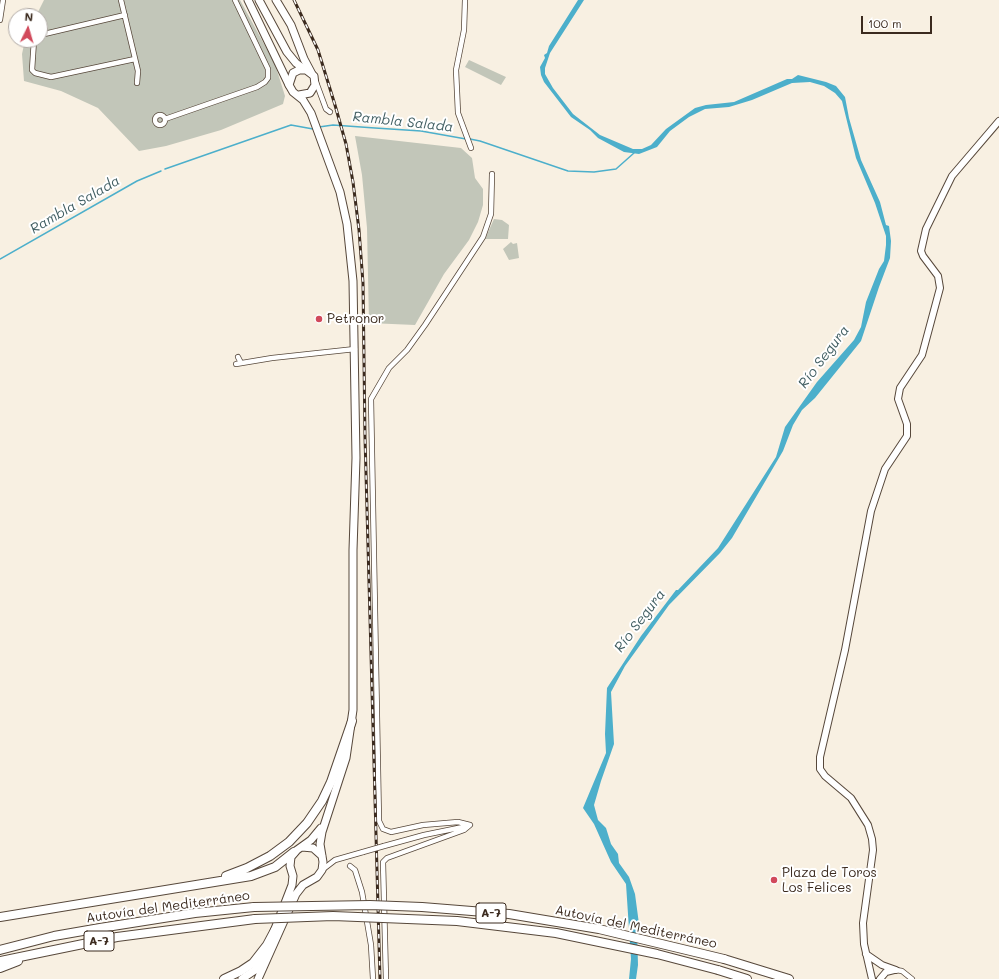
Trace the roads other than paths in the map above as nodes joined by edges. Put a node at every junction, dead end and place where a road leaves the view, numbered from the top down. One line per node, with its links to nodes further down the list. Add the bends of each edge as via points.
1 (3, 0): 10 (street)
2 (121, 0): 9 (street)
3 (235, 0): 25 (street, via 268,69 268,78 257,87)
4 (244, 0): 11 (street)
5 (248, 0): 11 (main road)
6 (259, 0): 14 (main road)
7 (276, 0): 16 (main road, via 291,24)
8 (465, 0): 27 (street, via 464,30 456,70 458,113)
9 (125, 15): 12 (street); 15 (street)
10 (0, 20)
11 (259, 24): 17 (main road)
12 (48, 34)
13 (32, 48): 15 (street, via 32,70 51,77)
14 (287, 52): 16 (main road, via 296,63); 17 (main road, via 291,70)
15 (135, 59): 19 (street)
16 (309, 72): 17 (main road, via 296,71); 18 (main road)
17 (290, 81): 22 (main road, via 292,90)
18 (316, 82): 20 (main road); 21 (street)
19 (137, 83)
20 (312, 92): 21 (street); 22 (main road); 24 (main road)
21 (319, 94): 23 (street, via 326,110)
22 (299, 95): 24 (main road)
23 (330, 112)
24 (312, 116): 29 (main road, via 346,215 353,281)
25 (165, 119)
26 (999, 121): 47 (main road, via 955,172 940,197 926,229 922,256 938,276 940,288 922,355 900,388 898,399 907,424 907,436 885,469 871,511 845,650 820,757 820,768 825,776 851,798 868,825 872,839 872,860 864,915)
27 (471, 148)
28 (492, 174): 33 (street, via 491,214 483,237 407,350 388,368 371,399 370,408 379,821 383,829 391,832 423,825 458,822)
29 (355, 349): 30 (street, via 238,363); 31 (main road)
30 (238, 357)
31 (352, 721): 32 (main road, via 340,779); 42 (highway, via 342,755 325,795 316,812 299,833 278,851 258,863)
32 (324, 821): 34 (main road, via 314,837); 36 (main road, via 320,841)
33 (470, 825): 37 (street, bridge, via 424,834); 60 (street, via 464,830 387,858 383,862)
34 (302, 848): 35 (main road); 36 (main road, via 313,848)
35 (294, 852): 40 (main road, via 290,860); 42 (highway, via 278,865 262,873)
36 (322, 857): 37 (street); 39 (main road)
37 (335, 860): 39 (street)
38 (350, 866): 59 (street, via 355,870 362,892 371,945)
39 (322, 870): 41 (main road, via 317,877)
40 (291, 871): 41 (main road, via 300,879); 44 (main road, via 291,888)
41 (310, 880): 46 (main road, via 296,894)
42 (195, 885): 43 (highway)
43 (0, 917)
44 (275, 930): 55 (highway, via 253,963); 56 (main road, via 258,965 250,975)
45 (0, 950): 62 (highway, Autovía del Mediterráneo / A-7, bridge, via 54,936 195,913 254,907 370,905 509,914 599,929 724,959)
46 (272, 951): 57 (main road); 58 (main road)
47 (866, 954): 50 (main road); 53 (main road)
48 (27, 955): 49 (highway, Autovía del Mediterráneo / A-7); 51 (highway); 61 (highway, Autovía del Mediterráneo / A-7, bridge, via 117,938 255,919 332,916 457,921 501,926 599,942)
49 (0, 961)
50 (882, 965): 52 (main road); 53 (main road)
51 (0, 968)
52 (896, 970): 54 (main road, via 890,970); 63 (street, via 902,971)
53 (870, 973): 54 (main road)
54 (881, 977)
55 (224, 979)
56 (242, 979)
57 (258, 979)
58 (262, 979)
59 (373, 979)
60 (386, 979)
61 (747, 979)
62 (789, 979)
63 (912, 979)

